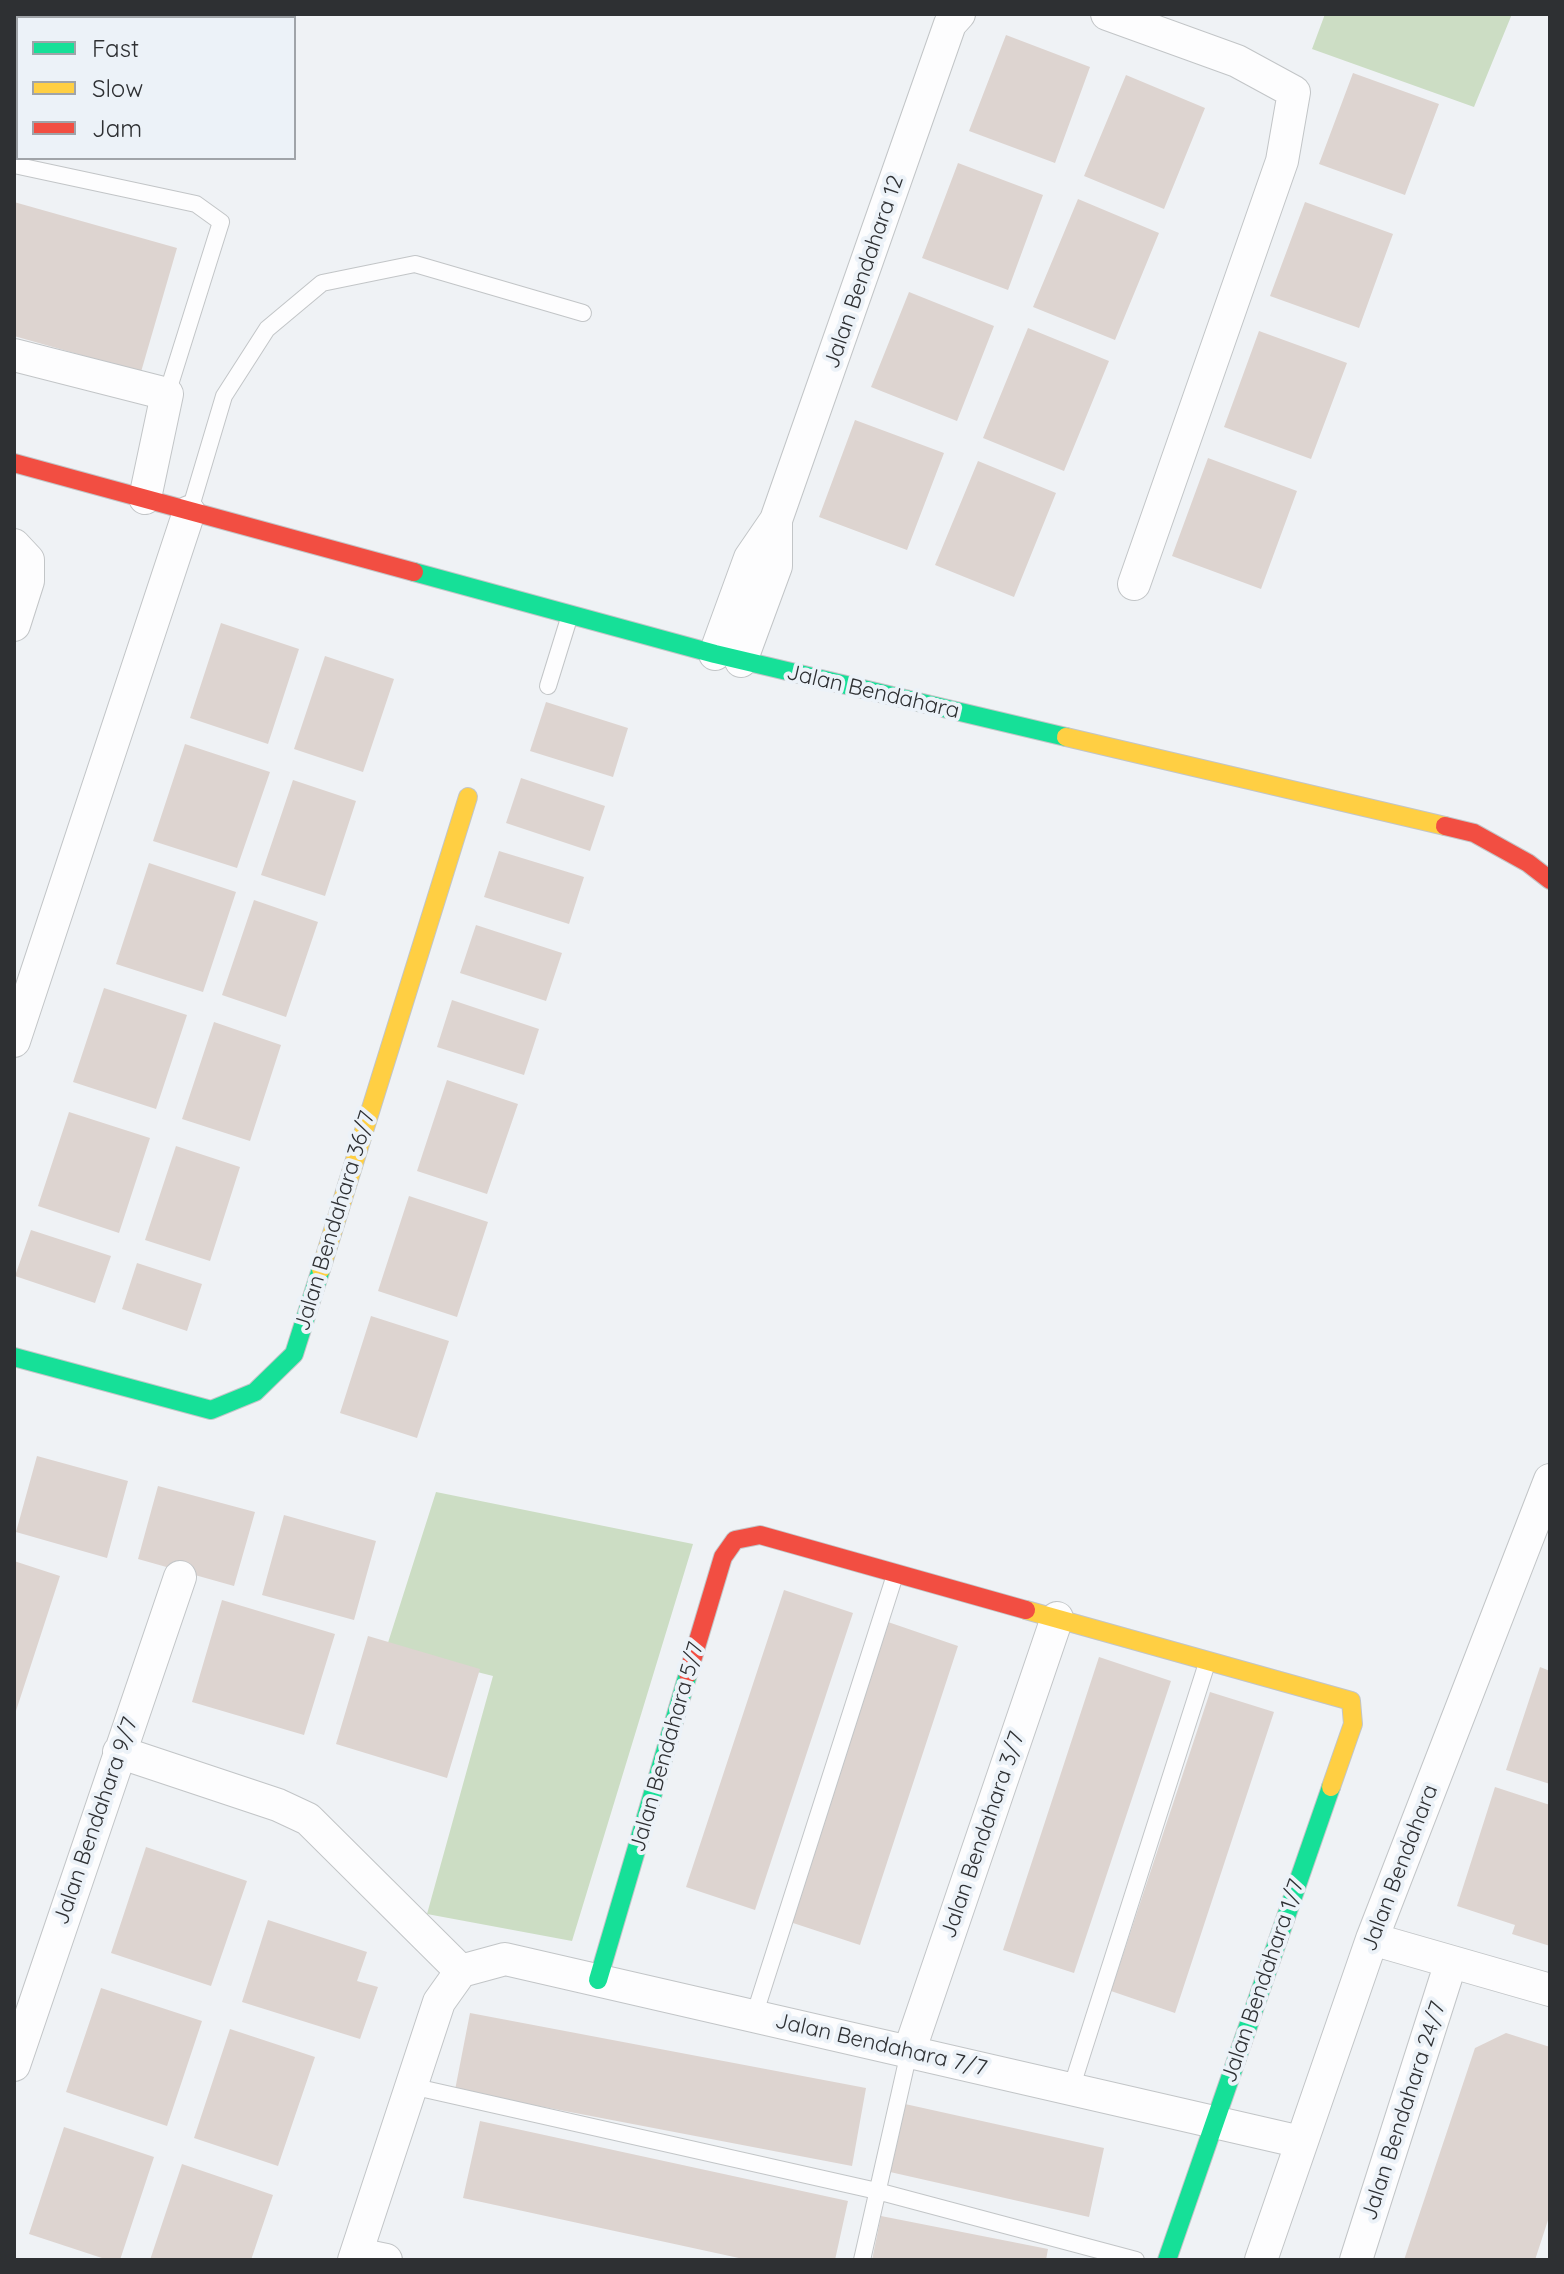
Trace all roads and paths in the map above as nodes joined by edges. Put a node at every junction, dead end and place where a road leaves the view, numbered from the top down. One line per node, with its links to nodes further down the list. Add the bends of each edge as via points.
1 (1107, 14): 11 (street, via 1237,61 1294,92 1282,161)
2 (954, 19): 14 (street, Jalan Bendahara 12, via 776,520 776,566)
3 (14, 165): 6 (lane, via 196,204 221,222)
4 (583, 313): 9 (lane, via 415,264 322,283 267,329 224,396)
5 (14, 355): 6 (street)
6 (167, 394): 8 (street)
7 (14, 463): 8 (street, Jalan Bendahara)
8 (145, 498): 9 (street, Jalan Bendahara)
9 (189, 512): 12 (street, Jalan Bendahara); 18 (street)
10 (16, 546): 13 (street, via 28,560 28,581)
11 (1134, 584)
12 (571, 615): 14 (street, Jalan Bendahara); 15 (lane)
13 (14, 625)
14 (728, 658): 17 (street, Jalan Bendahara, via 1474,833)
15 (548, 686)
16 (468, 797): 19 (street, Jalan Bendahara 36/7, via 294,1354 255,1392 211,1410)
17 (1550, 880)
18 (14, 1041)
19 (14, 1357)
20 (1550, 1480): 26 (street, Jalan Bendahara)
21 (895, 1573): 23 (street); 29 (street, Jalan Bendahara 5/7, via 760,1535 735,1540 723,1557); 31 (lane)
22 (180, 1577): 25 (street, Jalan Bendahara 9/7)
23 (1057, 1618): 24 (street); 32 (street, Jalan Bendahara 3/7)
24 (1208, 1661): 35 (lane); 36 (street, Jalan Bendahara 1/7, via 1351,1701 1353,1724)
25 (119, 1752): 28 (street, via 308,1819); 33 (street, Jalan Bendahara 9/7)
26 (1372, 1939): 27 (street); 37 (street, Jalan Bendahara)
27 (1451, 1962): 30 (street); 44 (street, Jalan Bendahara 24/7)
28 (461, 1971): 29 (street, Jalan Bendahara 7/7, via 505,1959); 34 (street, via 439,2002)
29 (598, 1980): 31 (street, Jalan Bendahara 7/7)
30 (1550, 1990)
31 (754, 2016): 32 (street, Jalan Bendahara 7/7)
32 (909, 2052): 35 (street, Jalan Bendahara 7/7); 38 (lane)
33 (14, 2065)
34 (411, 2086): 38 (lane); 39 (street)
35 (1071, 2089): 36 (street, Jalan Bendahara 7/7)
36 (1213, 2121): 37 (street, Jalan Bendahara 7/7); 42 (street, Jalan Bendahara 1/7)
37 (1301, 2142): 43 (street, Jalan Bendahara)
38 (877, 2191): 40 (lane); 41 (lane)
39 (366, 2258)
40 (862, 2260)
41 (1136, 2260)
42 (1167, 2260)
43 (1261, 2260)
44 (1356, 2260)

